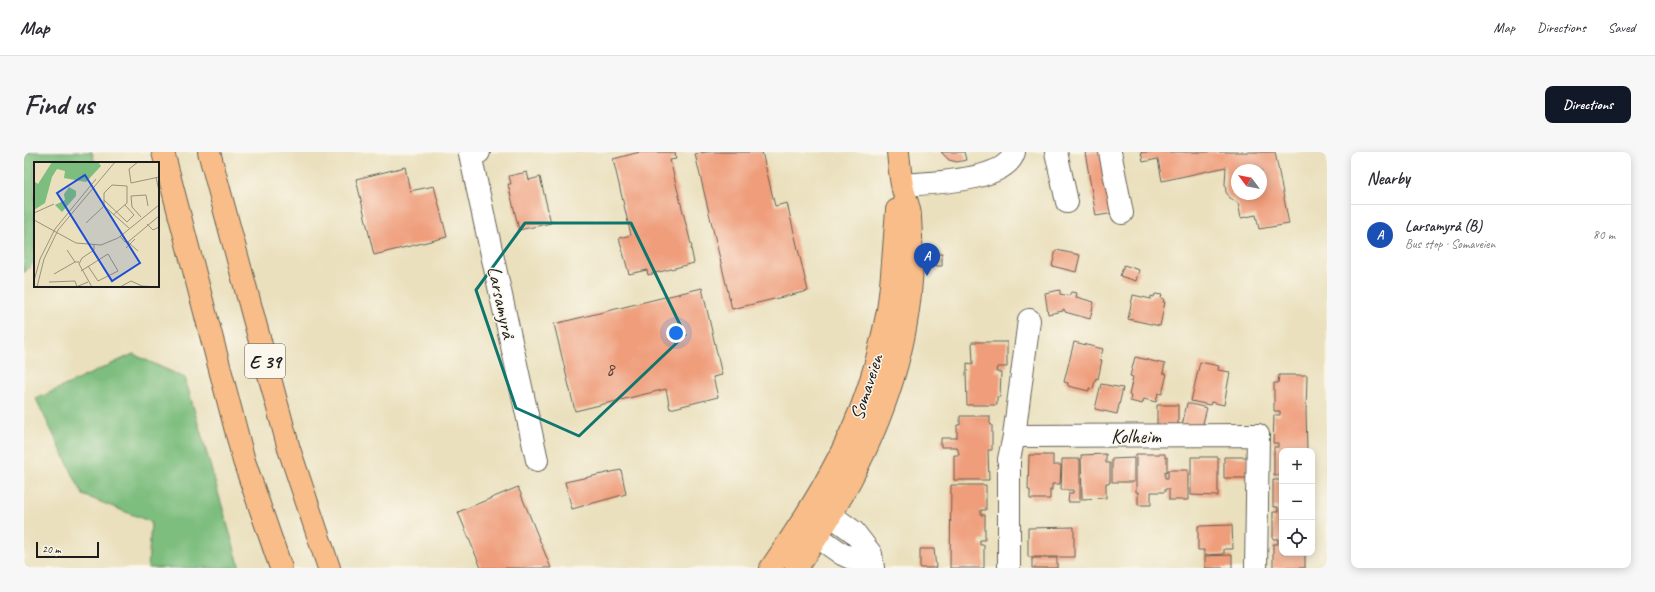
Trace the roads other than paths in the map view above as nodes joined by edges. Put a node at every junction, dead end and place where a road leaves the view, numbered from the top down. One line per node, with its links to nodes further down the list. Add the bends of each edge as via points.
1 (163, 152): 17 (main road, E 39, via 244,461)
2 (209, 152): 18 (main road, E 39, via 289,449)
3 (898, 152): 8 (main road, Somaveien)
4 (1014, 152): 8 (street, via 1003,168 973,178)
5 (1056, 152): 9 (street)
6 (1110, 152): 10 (street)
7 (468, 153): 13 (street, Larsamyrå)
8 (902, 186): 14 (main road, Somaveien, via 896,211 892,283 875,368 856,420); 15 (main road, Somaveien, via 910,215 912,281 905,329 892,384 870,443)
9 (1068, 202)
10 (1122, 214)
11 (1029, 320): 12 (street)
12 (1014, 436): 22 (street, via 1009,459); 23 (street, Kolheim, via 1258,435)
13 (537, 460)
14 (806, 514): 15 (street); 16 (street); 19 (main road, Somaveien)
15 (832, 516): 16 (main road, Somaveien); 21 (street, via 858,537 871,554)
16 (818, 537): 20 (main road, Somaveien); 21 (street, via 842,554)
17 (281, 568)
18 (329, 568)
19 (771, 568)
20 (796, 568)
21 (873, 568)
22 (1009, 568)
23 (1256, 568)

